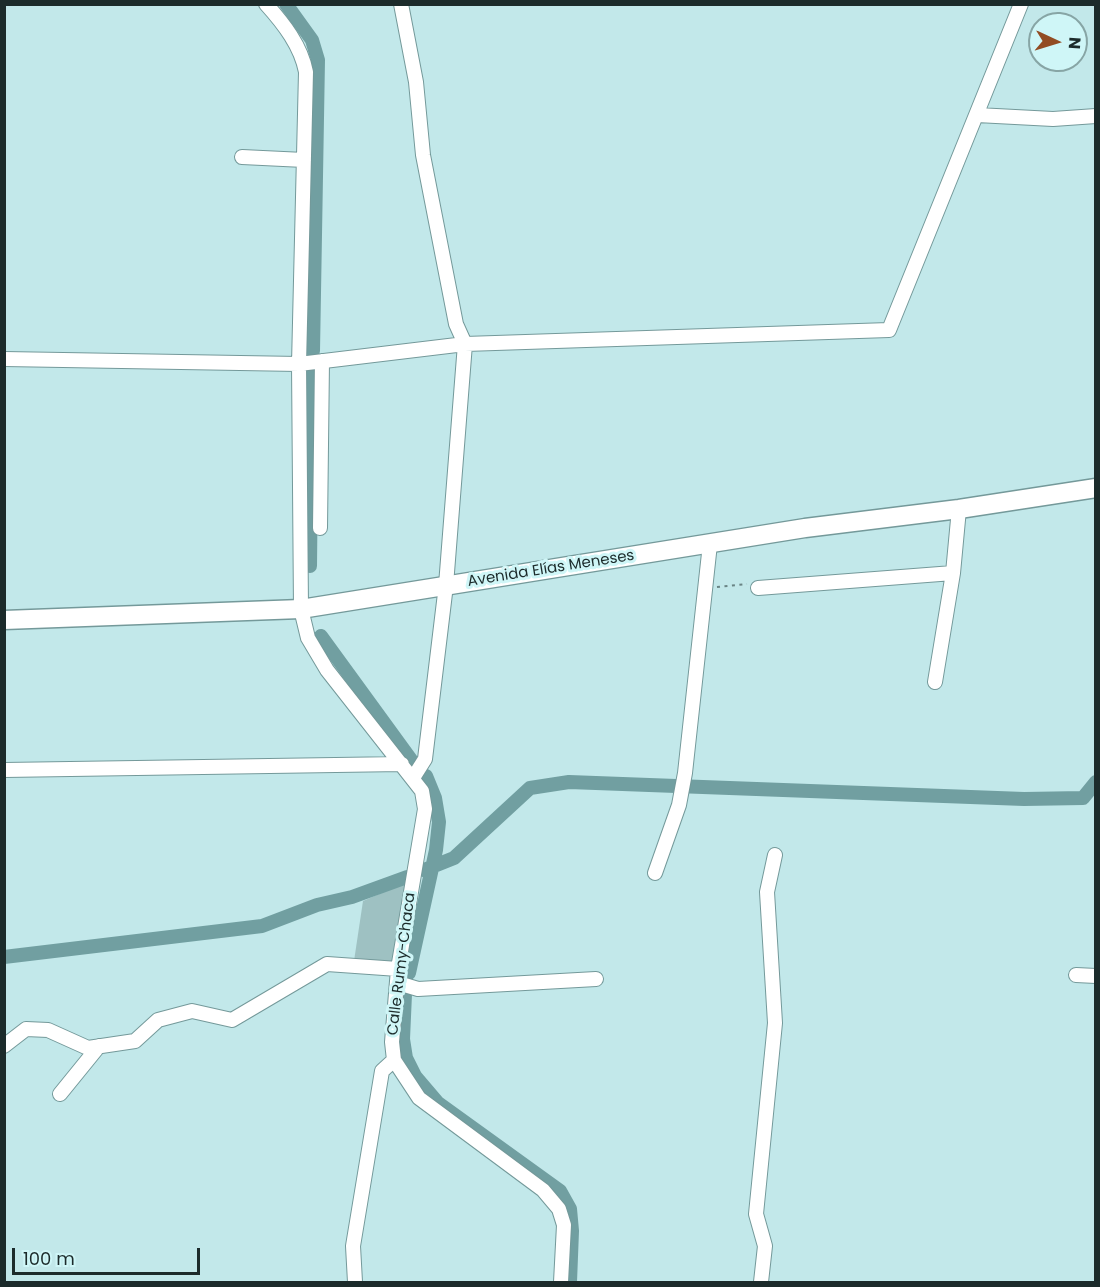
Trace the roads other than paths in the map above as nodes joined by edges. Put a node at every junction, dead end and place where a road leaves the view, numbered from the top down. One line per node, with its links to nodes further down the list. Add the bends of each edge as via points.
1 (266, 4): 7 (street, Calle Rumy-Chaca, via 303,57)
2 (401, 4): 8 (street, via 416,82 423,155 456,324)
3 (1022, 4): 4 (street)
4 (976, 115): 5 (street, via 1053,119); 8 (street, via 889,330)
5 (1095, 116)
6 (242, 157): 7 (street)
7 (304, 160): 11 (street, Calle Rumy-Chaca)
8 (465, 344): 10 (street); 17 (street)
9 (4, 359): 11 (street)
10 (322, 361): 11 (street); 14 (street)
11 (298, 364): 19 (street, Calle Rumy-Chaca)
12 (1095, 488): 13 (main road, Avenida Elías Meneses)
13 (959, 509): 15 (main road, Avenida Elías Meneses); 16 (street)
14 (320, 528)
15 (710, 544): 17 (main road, Avenida Elías Meneses); 26 (street, via 685,773 679,805)
16 (953, 573): 18 (street); 21 (street)
17 (446, 585): 19 (main road, Avenida Elías Meneses); 24 (street, via 425,759)
18 (758, 588)
19 (301, 609): 20 (main road, Avenida Elías Meneses); 22 (street, Calle Rumy-Chaca, via 308,638 327,670)
20 (4, 621)
21 (935, 682)
22 (402, 764): 23 (street); 24 (street, Calle Rumy-Chaca)
23 (4, 770)
24 (413, 778): 28 (street, Calle Rumy-Chaca, via 422,791 425,809)
25 (775, 855): 37 (street, via 767,892 775,1023 756,1214 765,1246)
26 (655, 873)
27 (1076, 975): 29 (street)
28 (398, 976): 30 (street, via 418,989); 32 (street, via 327,964 232,1020 192,1011 158,1020 135,1041); 33 (street, Calle Rumy-Chaca)
29 (1095, 976)
30 (596, 979)
31 (4, 1046): 32 (street, via 26,1029 48,1030 88,1048)
32 (99, 1046): 34 (street)
33 (394, 1060): 35 (street, via 382,1071 353,1246); 36 (street, via 419,1098 543,1190 559,1209 564,1225)
34 (60, 1094)
35 (355, 1282)
36 (561, 1282)
37 (761, 1282)

